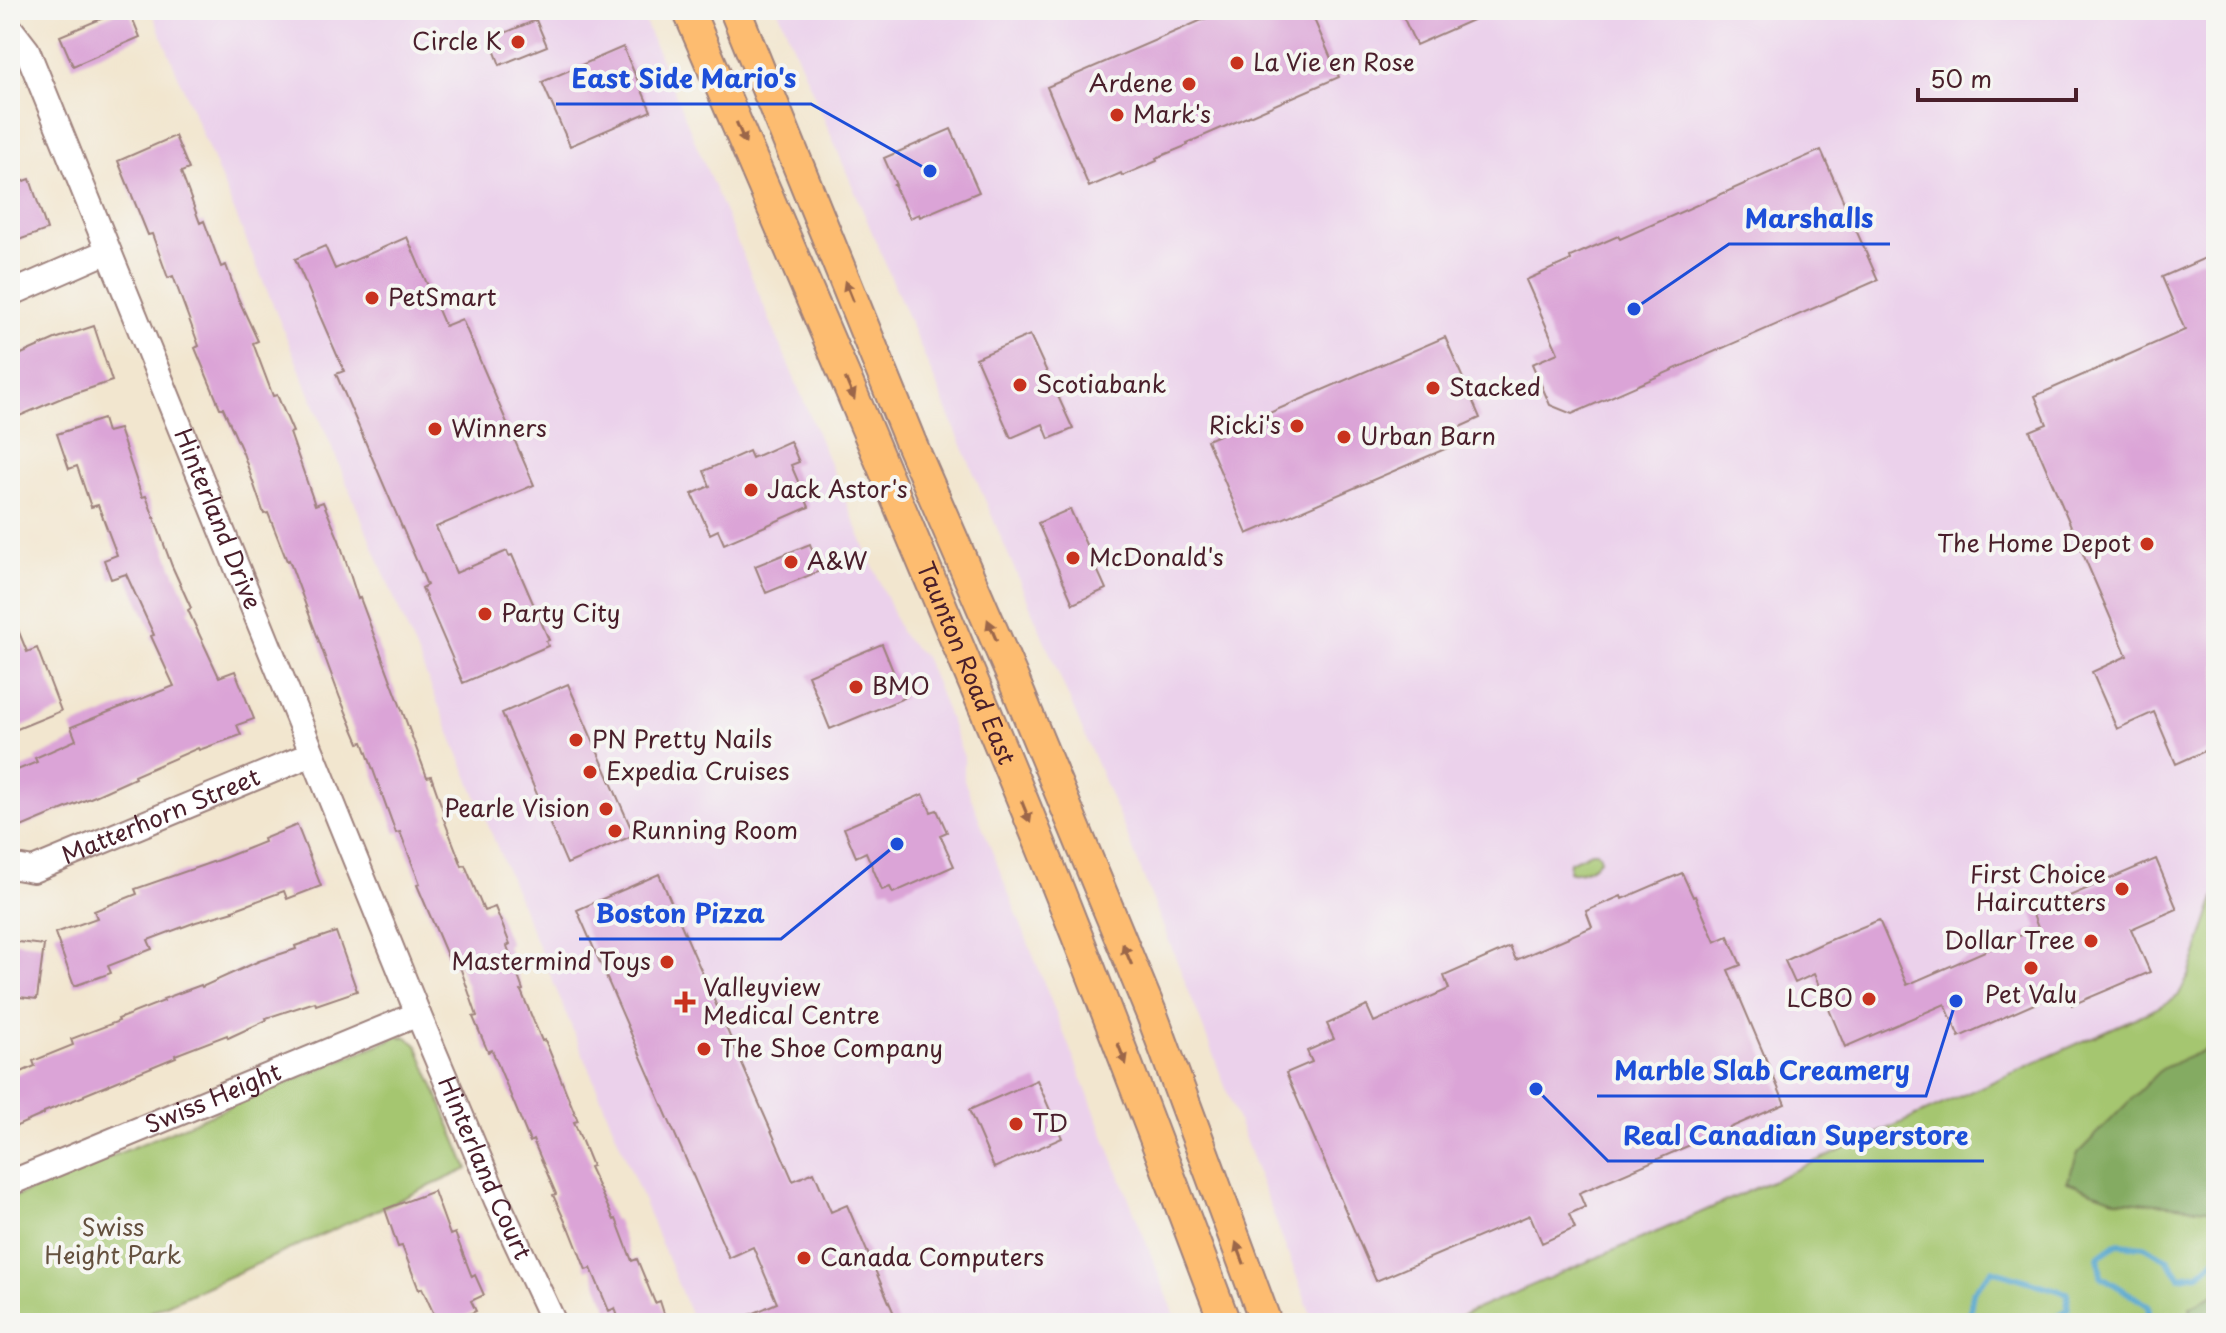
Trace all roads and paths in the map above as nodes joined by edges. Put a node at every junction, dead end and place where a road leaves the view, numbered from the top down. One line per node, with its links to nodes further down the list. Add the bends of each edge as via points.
1 (688, 10): 11 (main road, Taunton Road East, one-way to 11, via 987,713)
2 (735, 10): 12 (main road, Taunton Road East, one-way to 2, via 1152,1015)
3 (10, 28): 4 (street, Hinterland Drive, via 27,50)
4 (108, 251): 5 (street); 6 (street, Hinterland Drive)
5 (10, 294)
6 (312, 754): 7 (street, Matterhorn Street, via 33,870); 8 (street, Hinterland Drive)
7 (10, 866)
8 (418, 1014): 9 (street, Swiss Height); 10 (street, Hinterland Court)
9 (10, 1183)
10 (554, 1323)
11 (1225, 1323)
12 (1266, 1323)

